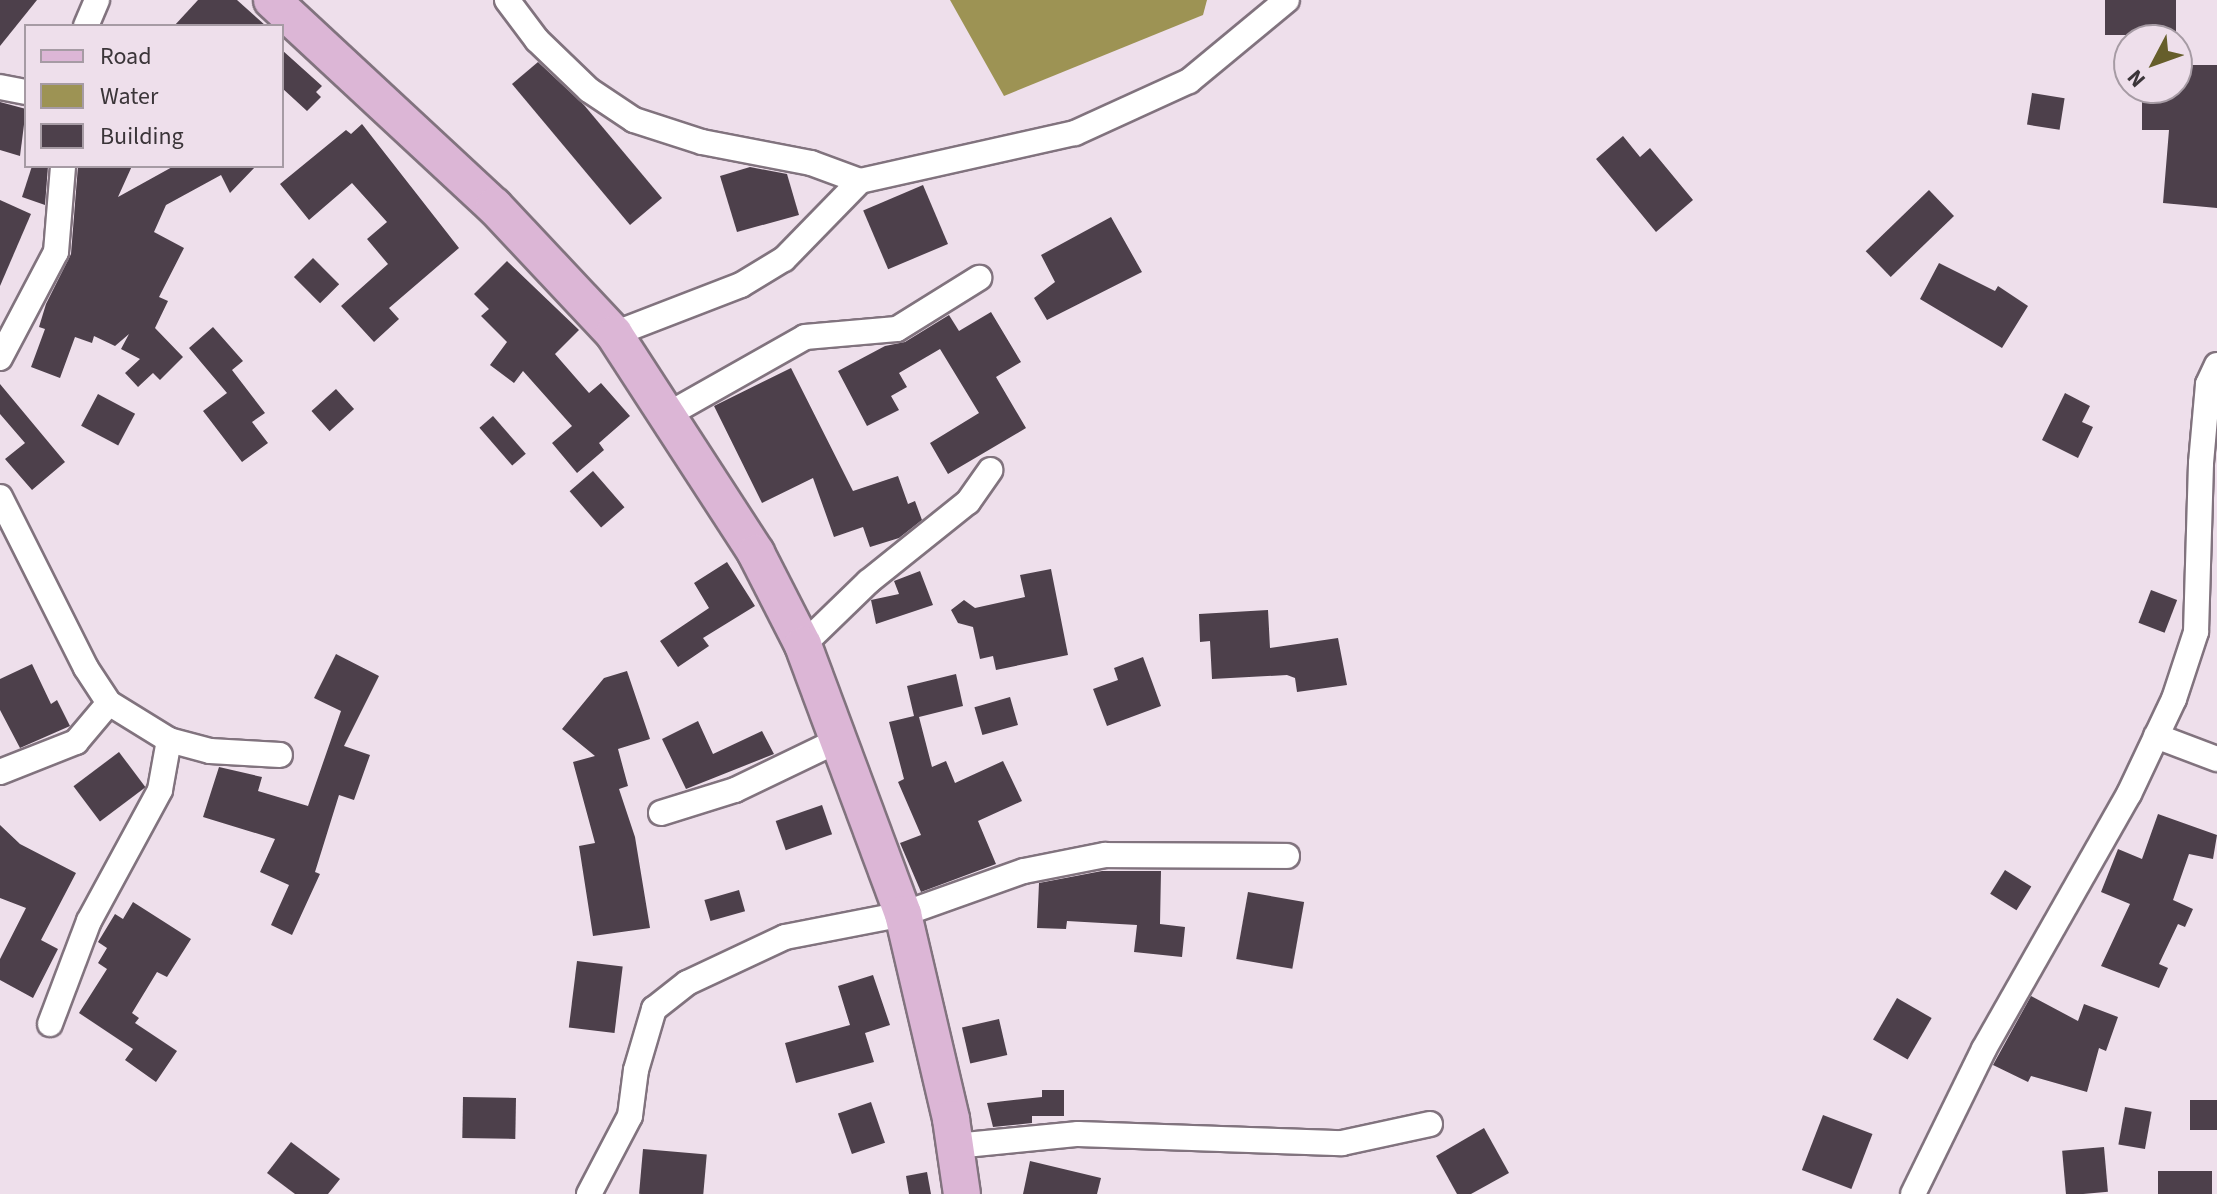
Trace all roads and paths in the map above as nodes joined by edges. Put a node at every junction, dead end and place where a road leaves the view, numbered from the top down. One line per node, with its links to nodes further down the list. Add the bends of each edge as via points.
1 (97, 0): 5 (street)
2 (272, 0): 11 (main road, via 494,206)
3 (507, 0): 9 (street, via 537,40 589,90 634,120 702,142 811,163)
4 (1287, 0): 9 (street, via 1189,81 1075,133)
5 (87, 24)
6 (0, 87): 7 (street)
7 (24, 92)
8 (63, 168): 12 (street, via 56,252)
9 (860, 181): 11 (street, via 784,259 741,285)
10 (979, 278): 14 (street, via 897,329 805,337)
11 (614, 334): 14 (main road)
12 (0, 358)
13 (2217, 365): 19 (street, via 2208,384 2201,463 2196,632)
14 (669, 414): 17 (main road, via 756,553)
15 (990, 470): 17 (street, via 968,502 868,582)
16 (0, 497): 18 (street)
17 (803, 645): 21 (main road)
18 (109, 703): 20 (street); 24 (street, via 76,742)
19 (2156, 736): 23 (street); 33 (street, via 2129,794 1984,1049)
20 (169, 740): 22 (street, via 210,751); 28 (street, via 160,790 89,921)
21 (839, 740): 25 (street, via 735,790); 27 (main road)
22 (280, 755)
23 (2217, 759)
24 (0, 772)
25 (661, 813)
26 (1287, 856): 27 (street, via 1105,855 1024,871)
27 (903, 914): 30 (main road); 31 (street, via 785,937 687,983 654,1009 636,1070 630,1116)
28 (50, 1024)
29 (1430, 1124): 30 (street, via 1342,1143 1078,1134)
30 (955, 1146): 32 (main road)
31 (589, 1194)
32 (962, 1194)
33 (1913, 1194)

